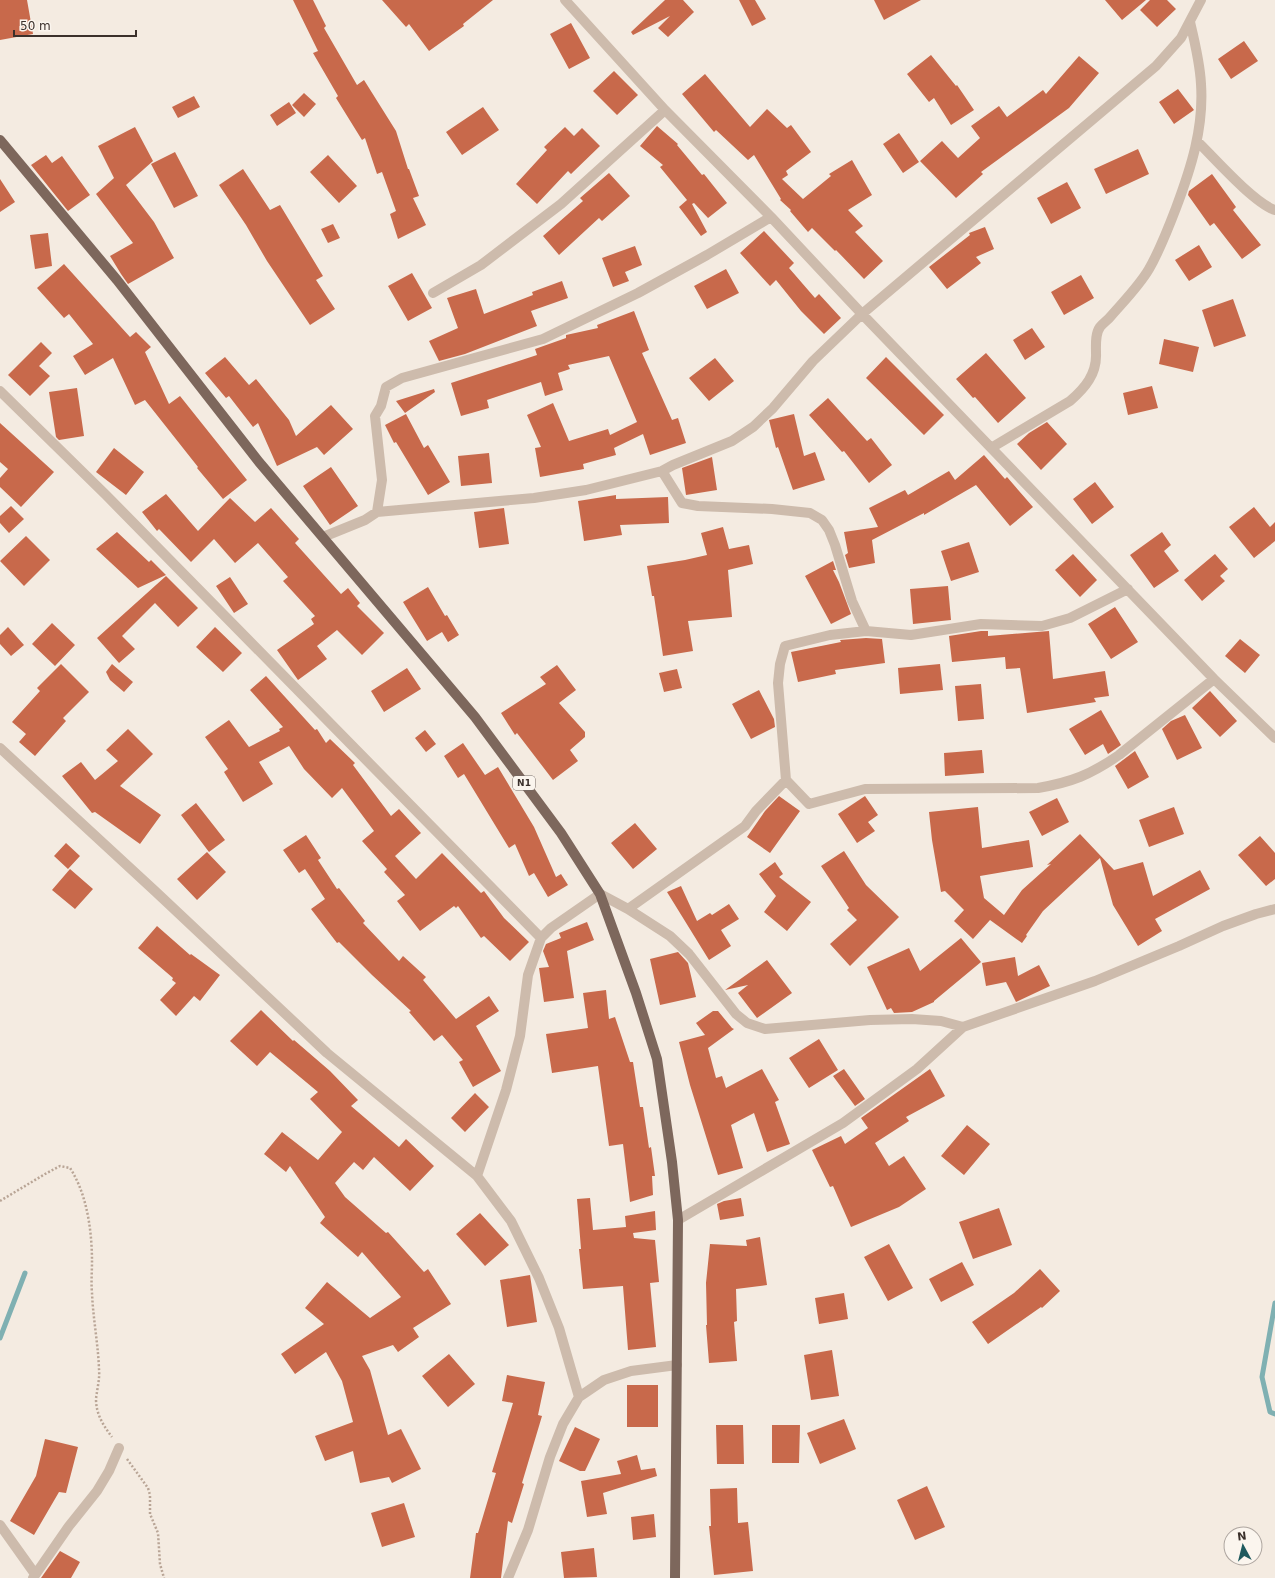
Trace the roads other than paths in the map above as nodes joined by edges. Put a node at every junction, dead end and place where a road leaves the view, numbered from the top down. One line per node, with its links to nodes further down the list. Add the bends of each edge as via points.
1 (566, 0): 4 (street)
2 (1200, 0): 3 (street)
3 (1190, 22): 6 (street, via 1202,85); 10 (street, via 1181,38 1156,66)
4 (665, 110): 8 (street); 9 (street, via 556,208 481,265)
5 (0, 140): 15 (main road, N1, via 116,280 259,462)
6 (1198, 142): 7 (street, via 1256,199); 12 (street, via 1165,236 1148,269 1133,291 1100,327 1096,340 1096,370 1090,380 1070,401)
7 (1275, 210)
8 (771, 217): 10 (street); 14 (street, via 638,293 543,339 402,378 386,387 381,406 375,416 382,480)
9 (433, 293)
10 (862, 314): 12 (street); 13 (street, via 813,361 773,408 753,426 732,441 673,464)
11 (0, 391): 25 (street, via 106,495)
12 (991, 448): 16 (street)
13 (662, 471): 14 (street, via 586,490 534,498); 17 (street, via 682,502 698,506 795,511 810,513 822,520 835,545 852,601)
14 (377, 512): 15 (street, via 365,520)
15 (323, 537): 22 (main road, N1, via 475,717 561,832)
16 (1128, 589): 17 (street, via 1070,618 1042,626 981,624 911,635); 18 (street)
17 (866, 631): 21 (street, via 830,635 785,646 778,683)
18 (1214, 679): 19 (street); 21 (street, via 1119,755 1086,775 1062,783 1038,788 865,789 809,804)
19 (1275, 738)
20 (0, 748): 27 (street, via 327,1054)
21 (786, 780): 23 (street, via 745,826)
22 (600, 894): 23 (street); 25 (street, via 551,928); 28 (main road, N1, via 657,1059)
23 (628, 909): 26 (street, via 670,936 689,954 736,1014 747,1023 765,1029 884,1020 941,1021)
24 (1275, 910): 26 (street, via 1223,926 1094,981)
25 (541, 938): 27 (street, via 528,975 520,1036 506,1090)
26 (962, 1026): 28 (street, via 917,1069 843,1123)
27 (478, 1176): 30 (street, via 511,1221 539,1278 559,1328)
28 (678, 1220): 29 (main road, N1)
29 (677, 1366): 30 (street, via 631,1371 604,1380); 35 (main road, N1)
30 (579, 1397): 34 (street, via 563,1424 550,1457 528,1530)
31 (119, 1448): 33 (street, via 97,1491 68,1526)
32 (0, 1525): 33 (street)
33 (34, 1576)
34 (508, 1578)
35 (675, 1578)

